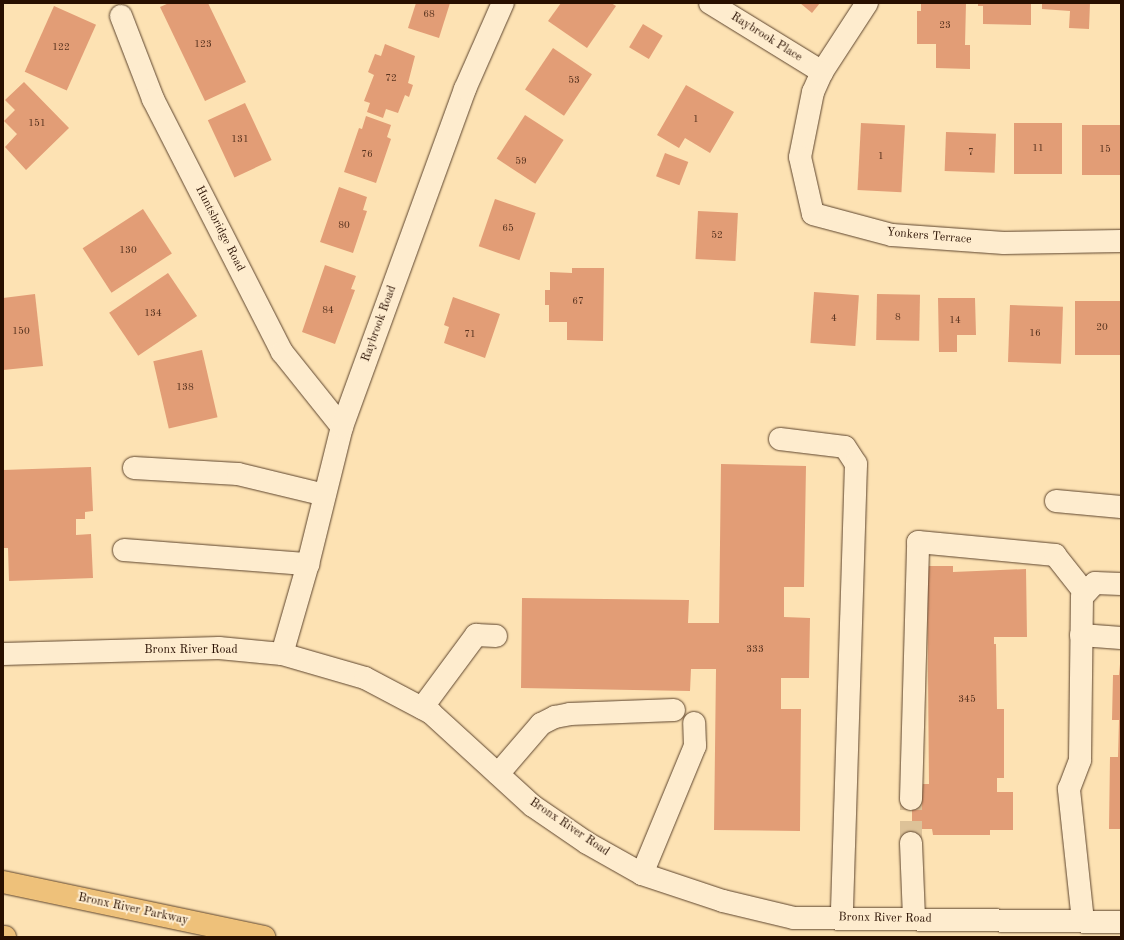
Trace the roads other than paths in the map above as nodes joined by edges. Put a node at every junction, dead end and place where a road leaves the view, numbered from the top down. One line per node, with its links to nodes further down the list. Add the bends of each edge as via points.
1 (503, 3): 7 (street, Raybrook Road, via 465,89)
2 (710, 3): 5 (street, Raybrook Place)
3 (867, 3): 5 (street)
4 (121, 16): 7 (street, Huntsbridge Road, via 153,99 282,352)
5 (822, 72): 6 (street, Yonkers Terrace, via 813,92 800,157 813,214 892,235 1004,243)
6 (1121, 241)
7 (342, 427): 10 (street, Raybrook Road)
8 (780, 439): 30 (street, via 845,447 856,464)
9 (134, 468): 10 (street, via 238,474)
10 (325, 495): 14 (street, Raybrook Road)
11 (1056, 502): 12 (street)
12 (1121, 507)
13 (124, 550): 14 (street)
14 (308, 564): 21 (street, Raybrook Road)
15 (1121, 584): 16 (street, via 1095,583)
16 (1085, 593): 17 (street, via 1082,597); 26 (street, via 1055,555 918,542)
17 (1081, 635): 19 (street); 32 (street, via 1080,760 1068,789)
18 (496, 636): 22 (street, via 476,635)
19 (1121, 638)
20 (3, 654): 21 (street, Bronx River Road, via 219,648)
21 (282, 654): 22 (street, Bronx River Road, via 365,678)
22 (422, 708): 25 (street, Bronx River Road, via 431,713)
23 (674, 710): 25 (street, via 570,714 555,717 541,724)
24 (694, 723): 28 (street, via 695,746)
25 (498, 774): 28 (street, Bronx River Road, via 533,806 587,843)
26 (911, 799)
27 (911, 843): 31 (street)
28 (642, 874): 30 (street, Bronx River Road, via 723,901 794,918)
29 (3, 882): 34 (highway, Bronx River Parkway)
30 (842, 919): 31 (street, Bronx River Road)
31 (914, 919): 32 (street, Bronx River Road)
32 (1083, 921): 33 (street, Bronx River Road)
33 (1121, 922)
34 (264, 937)

